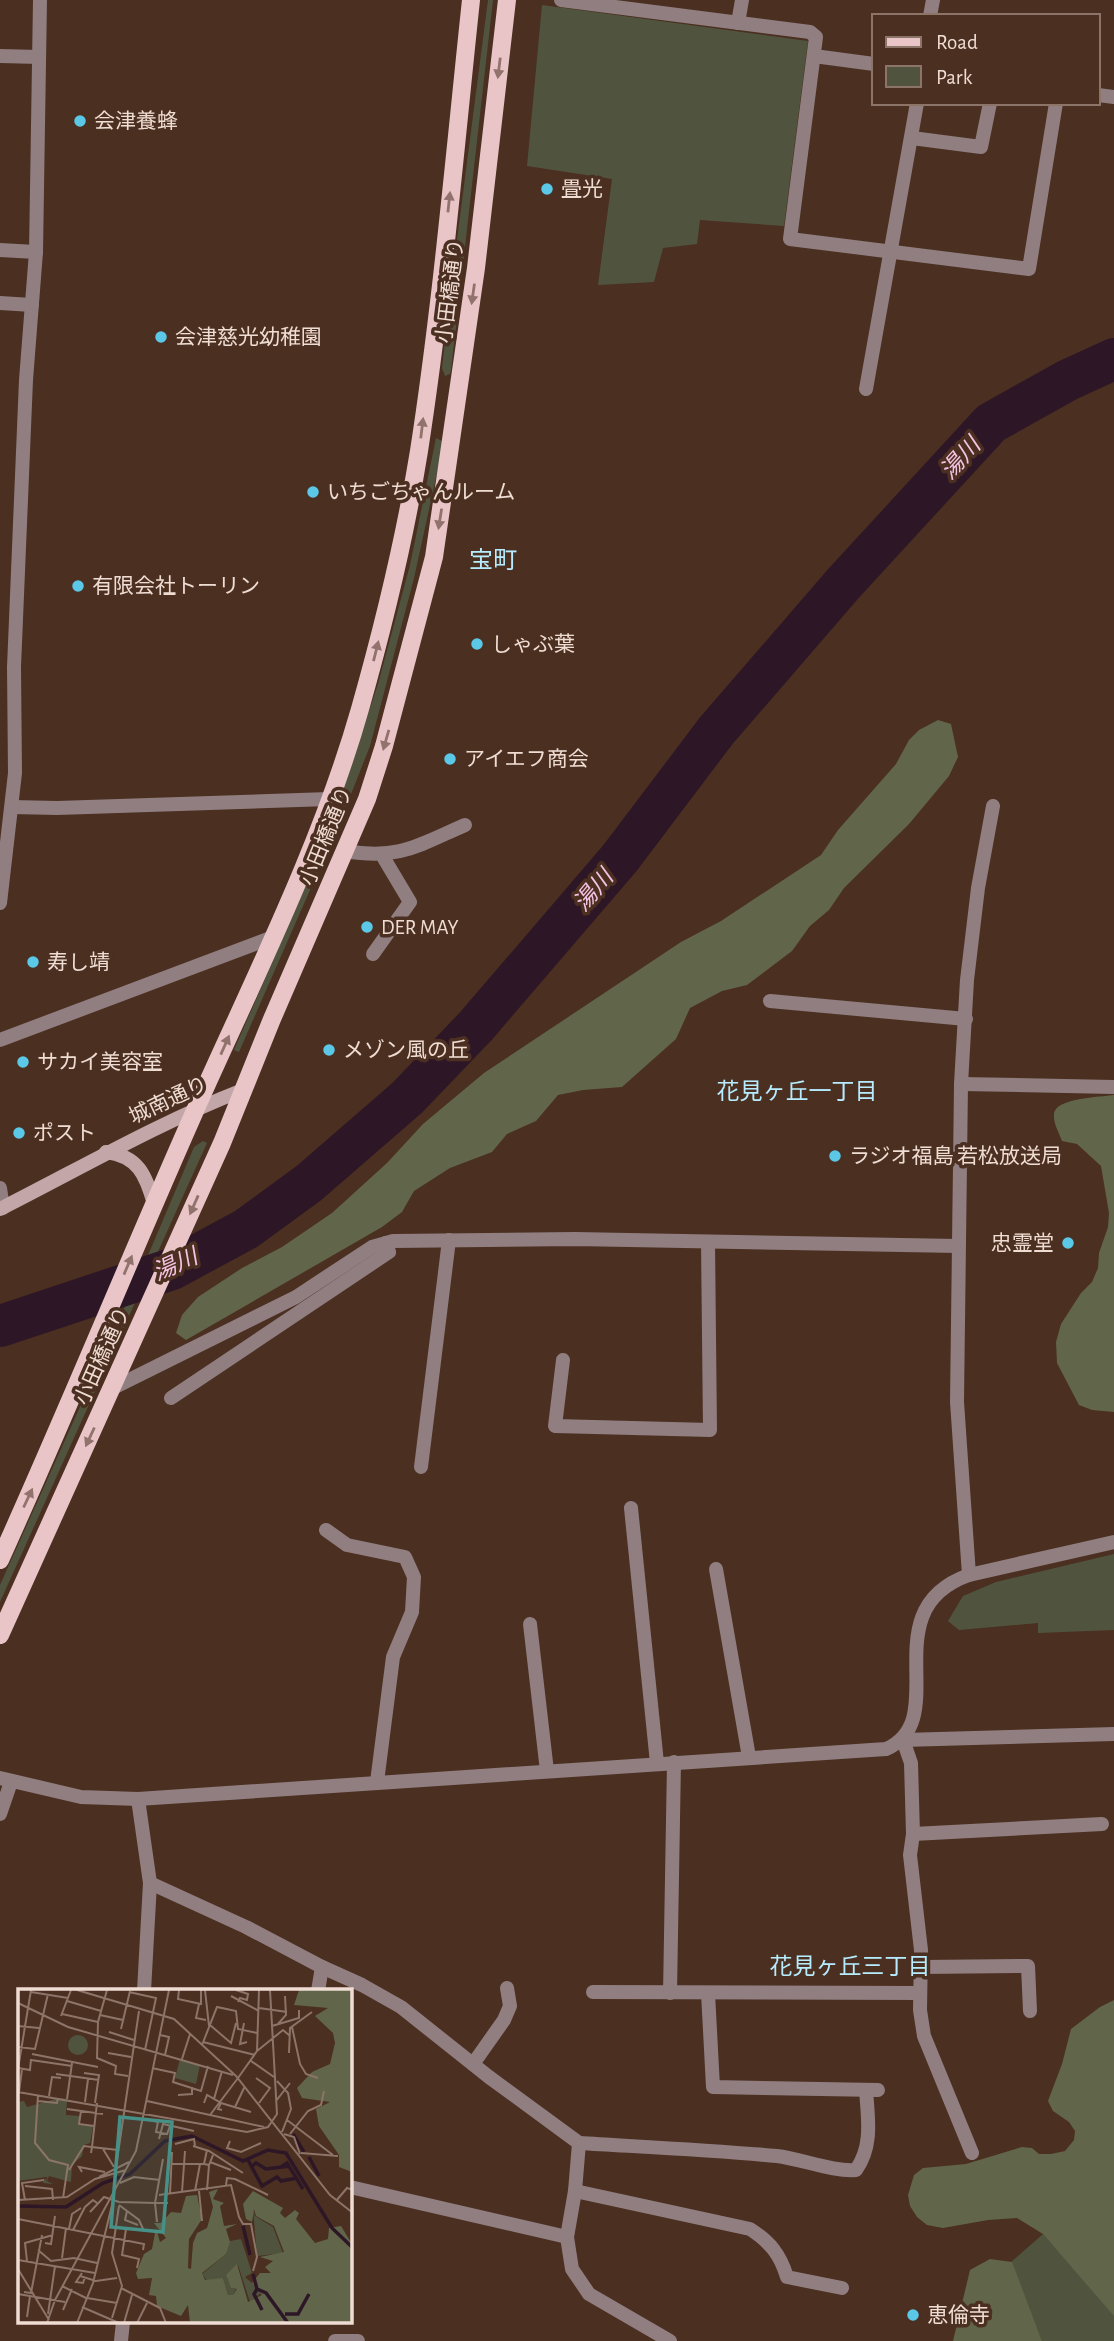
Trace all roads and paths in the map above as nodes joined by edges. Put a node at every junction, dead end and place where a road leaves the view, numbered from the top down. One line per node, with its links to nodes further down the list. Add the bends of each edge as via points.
1 (40, 0): 9 (street)
2 (471, 0): 22 (main road, 小田橋通り, one-way to 2, via 378,642 419,452)
3 (507, 0): 26 (main road, 小田橋通り, one-way to 26, via 476,268 434,557 380,760)
4 (561, 0): 6 (street)
5 (742, 0): 6 (street)
6 (738, 23): 8 (street, via 810,32 816,37)
7 (0, 56): 9 (street)
8 (814, 56): 10 (street); 16 (street, via 790,239)
9 (39, 57): 17 (street)
10 (872, 64)
11 (917, 105): 14 (street)
12 (990, 105): 14 (street, via 981,147)
13 (1056, 105): 16 (street, via 1029,268)
14 (912, 138): 16 (street)
15 (0, 250): 17 (street)
16 (891, 251): 20 (street)
17 (36, 252): 19 (street)
18 (0, 303): 19 (street)
19 (32, 305): 21 (street)
20 (866, 389)
21 (6, 701): 24 (street, via 15,773)
22 (330, 799): 24 (street); 29 (main road, 小田橋通り)
23 (993, 806): 32 (street, via 978,888)
24 (12, 807): 28 (street)
25 (465, 825): 27 (street, via 402,853)
26 (345, 851): 27 (street); 36 (main road, 小田橋通り)
27 (382, 855): 30 (street, via 411,902)
28 (0, 903)
29 (273, 937): 33 (street); 37 (main road, 小田橋通り, one-way to 29)
30 (373, 954)
31 (770, 1001): 32 (street)
32 (966, 1020): 34 (street)
33 (0, 1040)
34 (961, 1084): 35 (street); 45 (street)
35 (1114, 1087)
36 (243, 1090): 37 (street, 城南通り); 47 (main road, 小田橋通り, one-way to 47)
37 (197, 1108): 38 (street, 城南通り); 40 (main road, 小田橋通り)
38 (106, 1152): 40 (street, via 127,1157 144,1174); 41 (street, 城南通り)
39 (0, 1188): 41 (street)
40 (154, 1204): 53 (main road, 小田橋通り, one-way to 40)
41 (1, 1208)
42 (449, 1240): 43 (street); 44 (street); 49 (street)
43 (708, 1242): 45 (street); 46 (street, via 710,1430 555,1426)
44 (386, 1243): 47 (street, via 372,1247 296,1297); 48 (street, via 388,1252)
45 (958, 1246): 55 (street, via 957,1402)
46 (563, 1360)
47 (116, 1381): 57 (main road, 小田橋通り, one-way to 57)
48 (171, 1398)
49 (421, 1467)
50 (631, 1508): 62 (street)
51 (326, 1530): 65 (street, via 347,1545 405,1558 414,1577 412,1612 393,1657)
52 (1114, 1542): 55 (street)
53 (0, 1560)
54 (716, 1569): 60 (street)
55 (969, 1575): 59 (street, via 937,1593 924,1611 917,1639 914,1708)
56 (530, 1624): 63 (street)
57 (0, 1635)
58 (1114, 1734): 59 (street)
59 (903, 1740): 60 (street, via 886,1749); 69 (street, via 911,1763)
60 (749, 1757): 61 (street)
61 (674, 1762): 62 (street); 77 (street)
62 (657, 1763): 63 (street)
63 (547, 1771): 65 (street)
64 (6, 1780): 66 (street, via 82,1797); 67 (street)
65 (377, 1783): 66 (street)
66 (138, 1799): 70 (street)
67 (0, 1814)
68 (1102, 1824): 69 (street)
69 (913, 1834): 72 (street)
70 (150, 1883): 71 (street); 74 (street)
71 (322, 1967): 75 (street); 81 (street, via 401,2007)
72 (920, 1967): 79 (street); 80 (street, via 1028,1966)
73 (507, 1988): 81 (street, via 510,2006 505,2020)
74 (145, 1989)
75 (318, 1989)
76 (593, 1993): 77 (street)
77 (670, 1993): 78 (street)
78 (708, 1993): 79 (street); 82 (street, via 713,2087 872,2090 865,2157 856,2170 780,2157)
79 (920, 1993): 83 (street, via 924,2036)
80 (1030, 2011)
81 (473, 2064): 82 (street)
82 (579, 2143): 85 (street)
83 (972, 2153)
84 (352, 2187): 86 (street)
85 (575, 2191): 86 (street); 87 (street, via 750,2229 768,2241 781,2258 787,2277)
86 (567, 2238): 90 (street, via 572,2269 589,2294)
87 (842, 2288)
88 (335, 2341): 89 (street)
89 (358, 2341)
90 (670, 2341)

